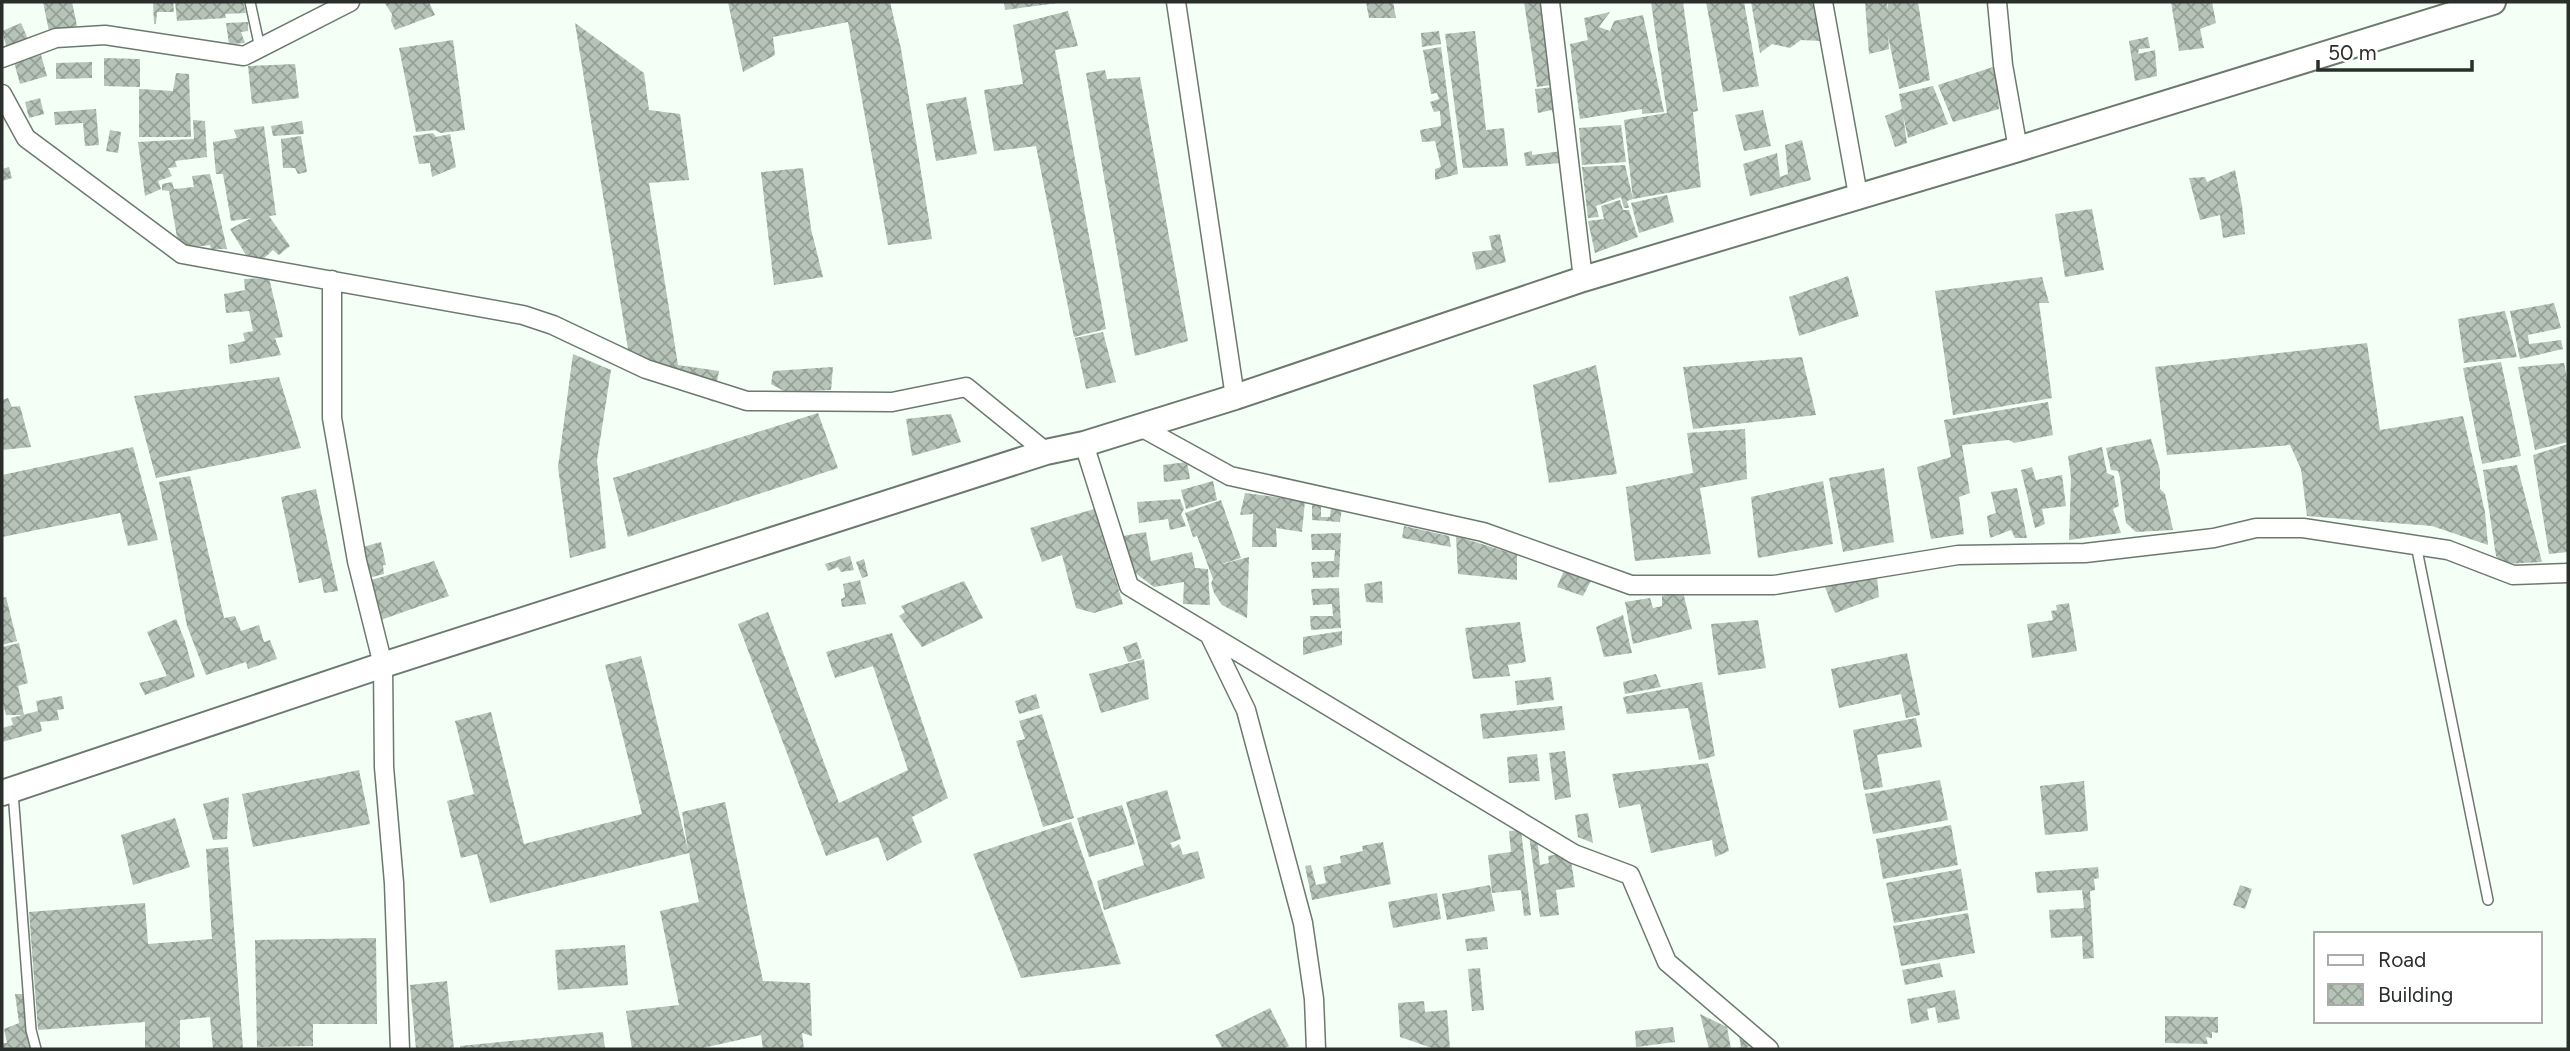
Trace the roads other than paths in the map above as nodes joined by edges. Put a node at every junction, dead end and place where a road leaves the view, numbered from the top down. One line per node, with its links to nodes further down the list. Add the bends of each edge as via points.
1 (250, 2): 8 (lane)
2 (350, 2): 8 (street)
3 (1176, 2): 15 (street)
4 (1550, 2): 13 (street)
5 (1823, 2): 12 (street)
6 (1997, 2): 11 (street)
7 (2493, 2): 11 (main road)
8 (260, 48): 9 (street, via 244,56 105,35 56,37)
9 (2, 58)
10 (2, 94): 14 (street, via 26,138 182,254)
11 (2018, 149): 12 (main road)
12 (1858, 195): 13 (main road)
13 (1583, 279): 15 (main road)
14 (332, 280): 18 (street, via 523,315 646,369 747,401 892,402 966,387); 22 (street, via 332,418)
15 (1235, 397): 16 (main road)
16 (1141, 427): 17 (main road); 19 (street, via 1230,475 1483,532 1631,585 1774,585 1958,555 2085,553 2214,538 2256,528 2303,528)
17 (1084, 443): 18 (main road); 21 (street, via 1129,586)
18 (1046, 452): 22 (main road)
19 (2416, 545): 20 (street, via 2448,550 2513,575); 24 (lane)
20 (2568, 573)
21 (1209, 634): 27 (street, via 1246,710 1303,923); 28 (street, via 1574,854 1630,875 1667,962)
22 (383, 665): 23 (main road); 26 (street, via 384,767)
23 (7, 792): 25 (lane)
24 (2488, 900)
25 (36, 1049)
26 (400, 1049)
27 (1316, 1049)
28 (1769, 1049)

